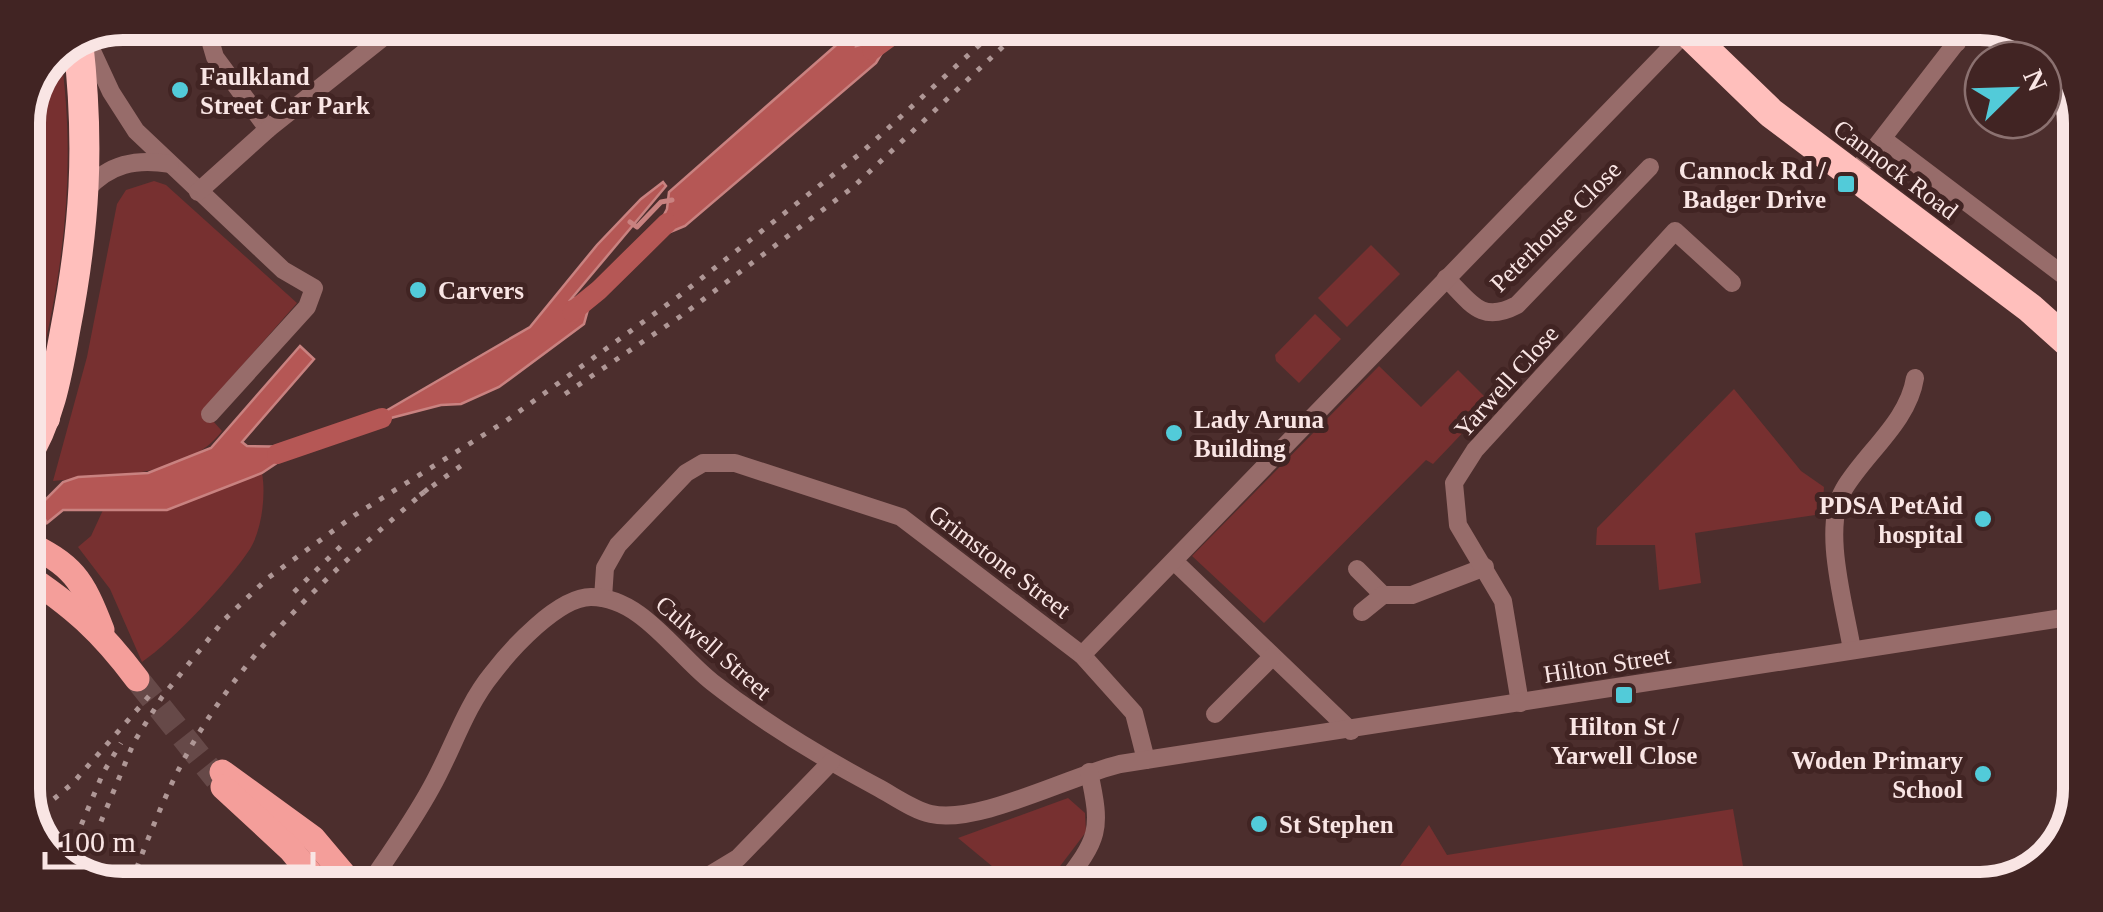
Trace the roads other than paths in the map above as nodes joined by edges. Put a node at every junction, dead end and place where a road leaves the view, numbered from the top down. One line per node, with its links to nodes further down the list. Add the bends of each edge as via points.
1 (1675, 40): 16 (street)
2 (1696, 40): 12 (highway, Cannock Road, via 1771,113)
3 (1959, 40): 9 (street)
4 (210, 41): 8 (street)
5 (379, 41): 8 (street)
6 (90, 47): 10 (street, via 122,111)
7 (79, 53): 13 (highway)
8 (268, 129): 14 (street)
9 (1883, 139): 12 (street); 15 (street, Cannock Road)
10 (170, 164): 13 (street, via 124,164); 14 (street)
11 (1650, 167): 16 (street, Peterhouse Close, via 1517,306 1486,313)
12 (1854, 176): 18 (highway, Cannock Road)
13 (86, 190): 22 (highway)
14 (198, 192): 21 (street, via 282,270 314,288 307,307)
15 (2063, 276)
16 (1446, 278): 27 (street)
17 (1732, 283): 28 (street, Yarwell Close, via 1675,231 1475,450 1454,483 1458,525)
18 (2063, 338)
19 (1915, 378): 36 (street, via 1912,399 1842,492 1832,529)
20 (40, 392): 22 (highway)
21 (210, 414)
22 (44, 420): 23 (highway)
23 (40, 429)
24 (40, 543): 26 (main road)
25 (40, 549): 26 (main road)
26 (50, 554): 35 (main road, via 80,583)
27 (1174, 561): 37 (street); 38 (street)
28 (1485, 566): 31 (street, via 1412,595); 40 (street, Yarwell Close, via 1503,601)
29 (1357, 569): 31 (street)
30 (40, 585): 35 (main road)
31 (1383, 595): 33 (street)
32 (603, 598): 37 (street, Grimstone Street, via 605,568 618,545 686,473 704,463 735,463 902,517); 44 (street, Culwell Street, via 638,614 766,724); 48 (street, via 562,606 492,673)
33 (1362, 612)
34 (2063, 618): 36 (street, Hilton Street)
35 (104, 635): 39 (main road)
36 (1852, 650): 40 (street, Hilton Street)
37 (1082, 655): 43 (street, Grimstone Street, via 1134,713)
38 (1272, 657): 41 (street); 42 (street)
39 (137, 679)
40 (1520, 703): 42 (street, Hilton Street)
41 (1215, 714)
42 (1351, 731): 43 (street, Hilton Street)
43 (1146, 760): 45 (street, Culwell Street)
44 (830, 762): 45 (street, Culwell Street, via 930,814 955,816); 49 (street, via 738,858)
45 (1089, 772): 50 (street, via 1096,836)
46 (309, 872): 47 (main road, via 220,775 314,838)
47 (342, 872)
48 (377, 872)
49 (715, 872)
50 (1072, 872)

